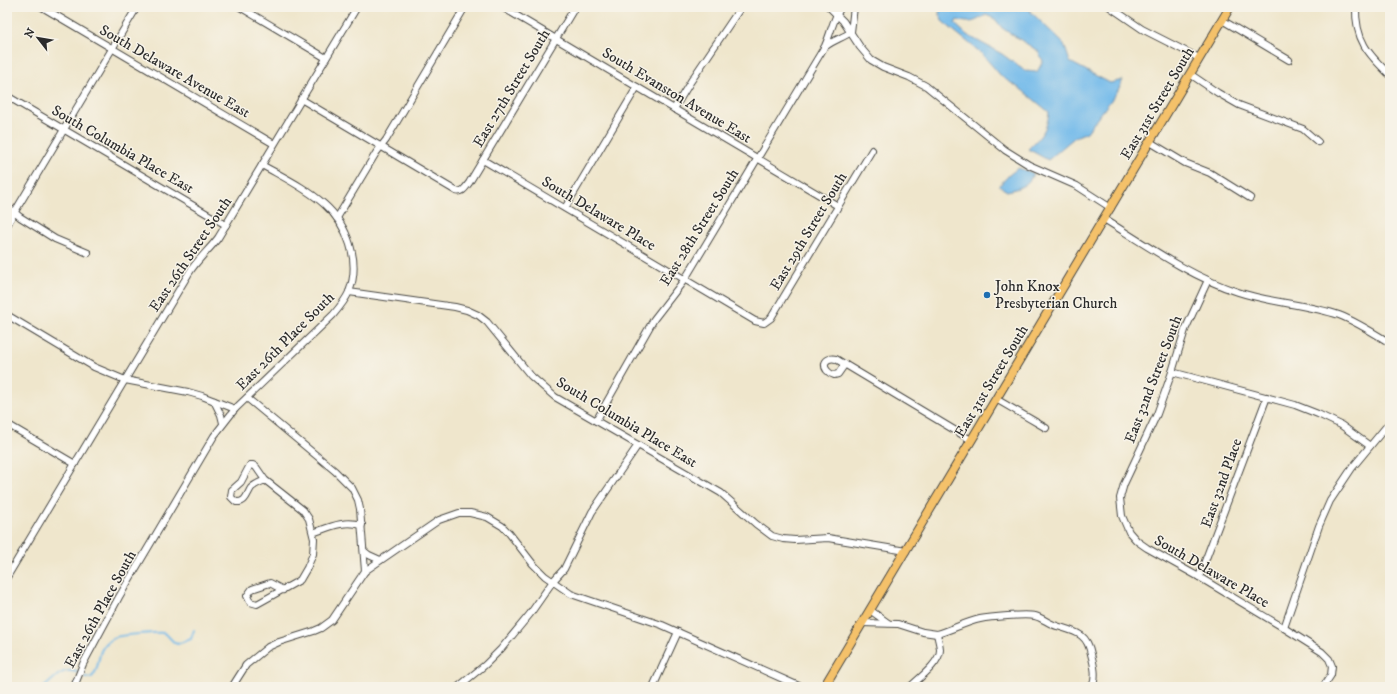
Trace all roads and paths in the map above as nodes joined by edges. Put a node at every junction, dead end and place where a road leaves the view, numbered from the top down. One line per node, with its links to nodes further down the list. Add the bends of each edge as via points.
1 (42, 7): 20 (street, South Delaware Avenue East)
2 (137, 7): 20 (street)
3 (240, 7): 21 (street)
4 (357, 7): 21 (street, East 26th Street South)
5 (465, 7): 34 (street)
6 (502, 7): 18 (street, South Evanston Avenue East)
7 (575, 7): 18 (street, East 27th Street South)
8 (741, 7): 29 (street)
9 (830, 7): 15 (street)
10 (841, 7): 15 (street, East 28th Street South)
11 (854, 7): 17 (street)
12 (1110, 7): 22 (street, via 1142,29)
13 (1230, 7): 16 (main road, East 31st Street South)
14 (1356, 7): 25 (street, via 1358,33 1362,42)
15 (837, 13): 17 (street); 19 (street, East 28th Street South)
16 (1222, 20): 22 (main road, East 31st Street South); 23 (street)
17 (851, 32): 19 (street); 43 (street, via 863,51 876,64 926,86 1016,158 1077,186)
18 (556, 38): 26 (street, South Evanston Avenue East); 37 (street, East 27th Street South)
19 (825, 46): 36 (street, East 28th Street South)
20 (112, 49): 30 (street); 33 (street, South Delaware Avenue East)
21 (326, 58): 28 (street, East 26th Street South)
22 (1200, 58): 24 (main road, East 31st Street South)
23 (1289, 60)
24 (1190, 74): 31 (main road, East 31st Street South); 32 (street, via 1239,105 1303,129)
25 (1390, 75)
26 (637, 87): 29 (street, South Evanston Avenue East); 42 (street)
27 (7, 96): 30 (street, South Columbia Place East)
28 (301, 99): 33 (street, East 26th Street South); 34 (street)
29 (674, 109): 36 (street, South Evanston Avenue East)
30 (64, 130): 44 (street); 48 (street, South Columbia Place East)
31 (1150, 142): 39 (street, via 1185,163 1210,173); 43 (main road, East 31st Street South)
32 (1318, 142)
33 (274, 144): 38 (street, East 26th Street South)
34 (381, 147): 37 (street, East 27th Street South, via 459,192 463,191); 45 (street)
35 (872, 150): 41 (street, East 29th Street South)
36 (758, 158): 41 (street, South Evanston Avenue East); 50 (street, East 28th Street South)
37 (483, 160): 42 (street, South Delaware Place)
38 (262, 165): 45 (street, East 26th Place South, via 310,193 325,204); 48 (street, East 26th Street South)
39 (1250, 198)
40 (7, 206): 44 (street)
41 (838, 206): 54 (street, East 29th Street South, via 771,318)
42 (565, 208): 50 (street, South Delaware Place)
43 (1111, 208): 46 (main road, East 31st Street South)
44 (15, 212): 47 (street); 49 (street, via 62,243)
45 (337, 218): 52 (street, East 26th Place South, via 348,237 353,256 354,271)
46 (1104, 220): 51 (street); 61 (main road, East 31st Street South)
47 (7, 225)
48 (226, 225): 58 (street, East 26th Street South, via 211,248 194,266)
49 (88, 253)
50 (685, 279): 54 (street, South Delaware Place, via 755,321); 64 (street, East 28th Street South, via 654,319)
51 (1208, 280): 55 (street, via 1252,296 1340,316); 57 (street, East 32nd Street South, via 1185,330)
52 (349, 292): 60 (street, East 26th Place South, via 333,315); 64 (street, South Columbia Place East, via 441,304 478,315 542,386 561,401)
53 (7, 314): 58 (street, via 94,367)
54 (764, 323)
55 (1390, 343)
56 (845, 364): 69 (street)
57 (1172, 372): 59 (street); 75 (street, East 32nd Street South, via 1157,414 1120,498 1123,520)
58 (125, 380): 62 (street, via 188,392); 72 (street, East 26th Street South)
59 (1267, 397): 71 (street, via 1318,414 1341,425); 82 (street, East 32nd Place)
60 (247, 398): 63 (street, East 26th Place South); 74 (street, via 352,488 358,500)
61 (996, 399): 68 (street); 69 (main road, East 31st Street South)
62 (214, 401): 63 (street); 66 (street)
63 (236, 409): 66 (street, East 26th Place South)
64 (596, 421): 70 (street, South Columbia Place East)
65 (1390, 422): 71 (street)
66 (224, 423): 91 (street, East 26th Place South, via 119,597 87,656)
67 (7, 424): 72 (street)
68 (1046, 428)
69 (972, 440): 78 (main road, East 31st Street South)
70 (638, 445): 78 (street, South Columbia Place East, via 721,493 772,536 795,540 828,538); 83 (street, via 600,498 564,569)
71 (1370, 446): 88 (street, via 1340,485 1325,512)
72 (75, 464): 81 (street, East 26th Street South)
73 (265, 480): 73 (street, via 252,487 242,501 236,502 231,497 232,490 241,482 250,465 256,466); 76 (street, via 303,510)
74 (362, 526): 76 (street, via 343,523); 77 (street)
75 (1129, 532): 82 (street, South Delaware Place, via 1137,542)
76 (313, 533): 84 (street, via 313,554 307,568 298,582)
77 (364, 551): 79 (street); 80 (street)
78 (906, 551): 85 (main road, East 31st Street South)
79 (380, 560): 80 (street); 83 (street, via 439,520 460,513 470,513 487,517 502,526 533,564)
80 (365, 571): 92 (street, via 332,620 314,632 268,647 246,665)
81 (7, 577)
82 (1200, 577): 88 (street, South Delaware Place)
83 (552, 581): 89 (street, via 571,594); 93 (street, via 505,645)
84 (283, 590): 84 (street, via 257,604 250,602 248,596 252,589 270,583)
85 (870, 610): 86 (main road, East 31st Street South); 87 (street)
86 (862, 623): 87 (street); 96 (main road, East 31st Street South)
87 (888, 624): 90 (street)
88 (1284, 628): 99 (street, South Delaware Place, via 1329,659 1332,666 1331,674)
89 (678, 632): 94 (street); 95 (street)
90 (937, 634): 97 (street, via 939,656); 98 (street, via 980,619 1025,616 1040,618 1084,637 1094,666)
91 (74, 687)
92 (232, 687)
93 (458, 687)
94 (653, 687)
95 (801, 687)
96 (824, 687)
97 (910, 687)
98 (1092, 687)
99 (1323, 687)

